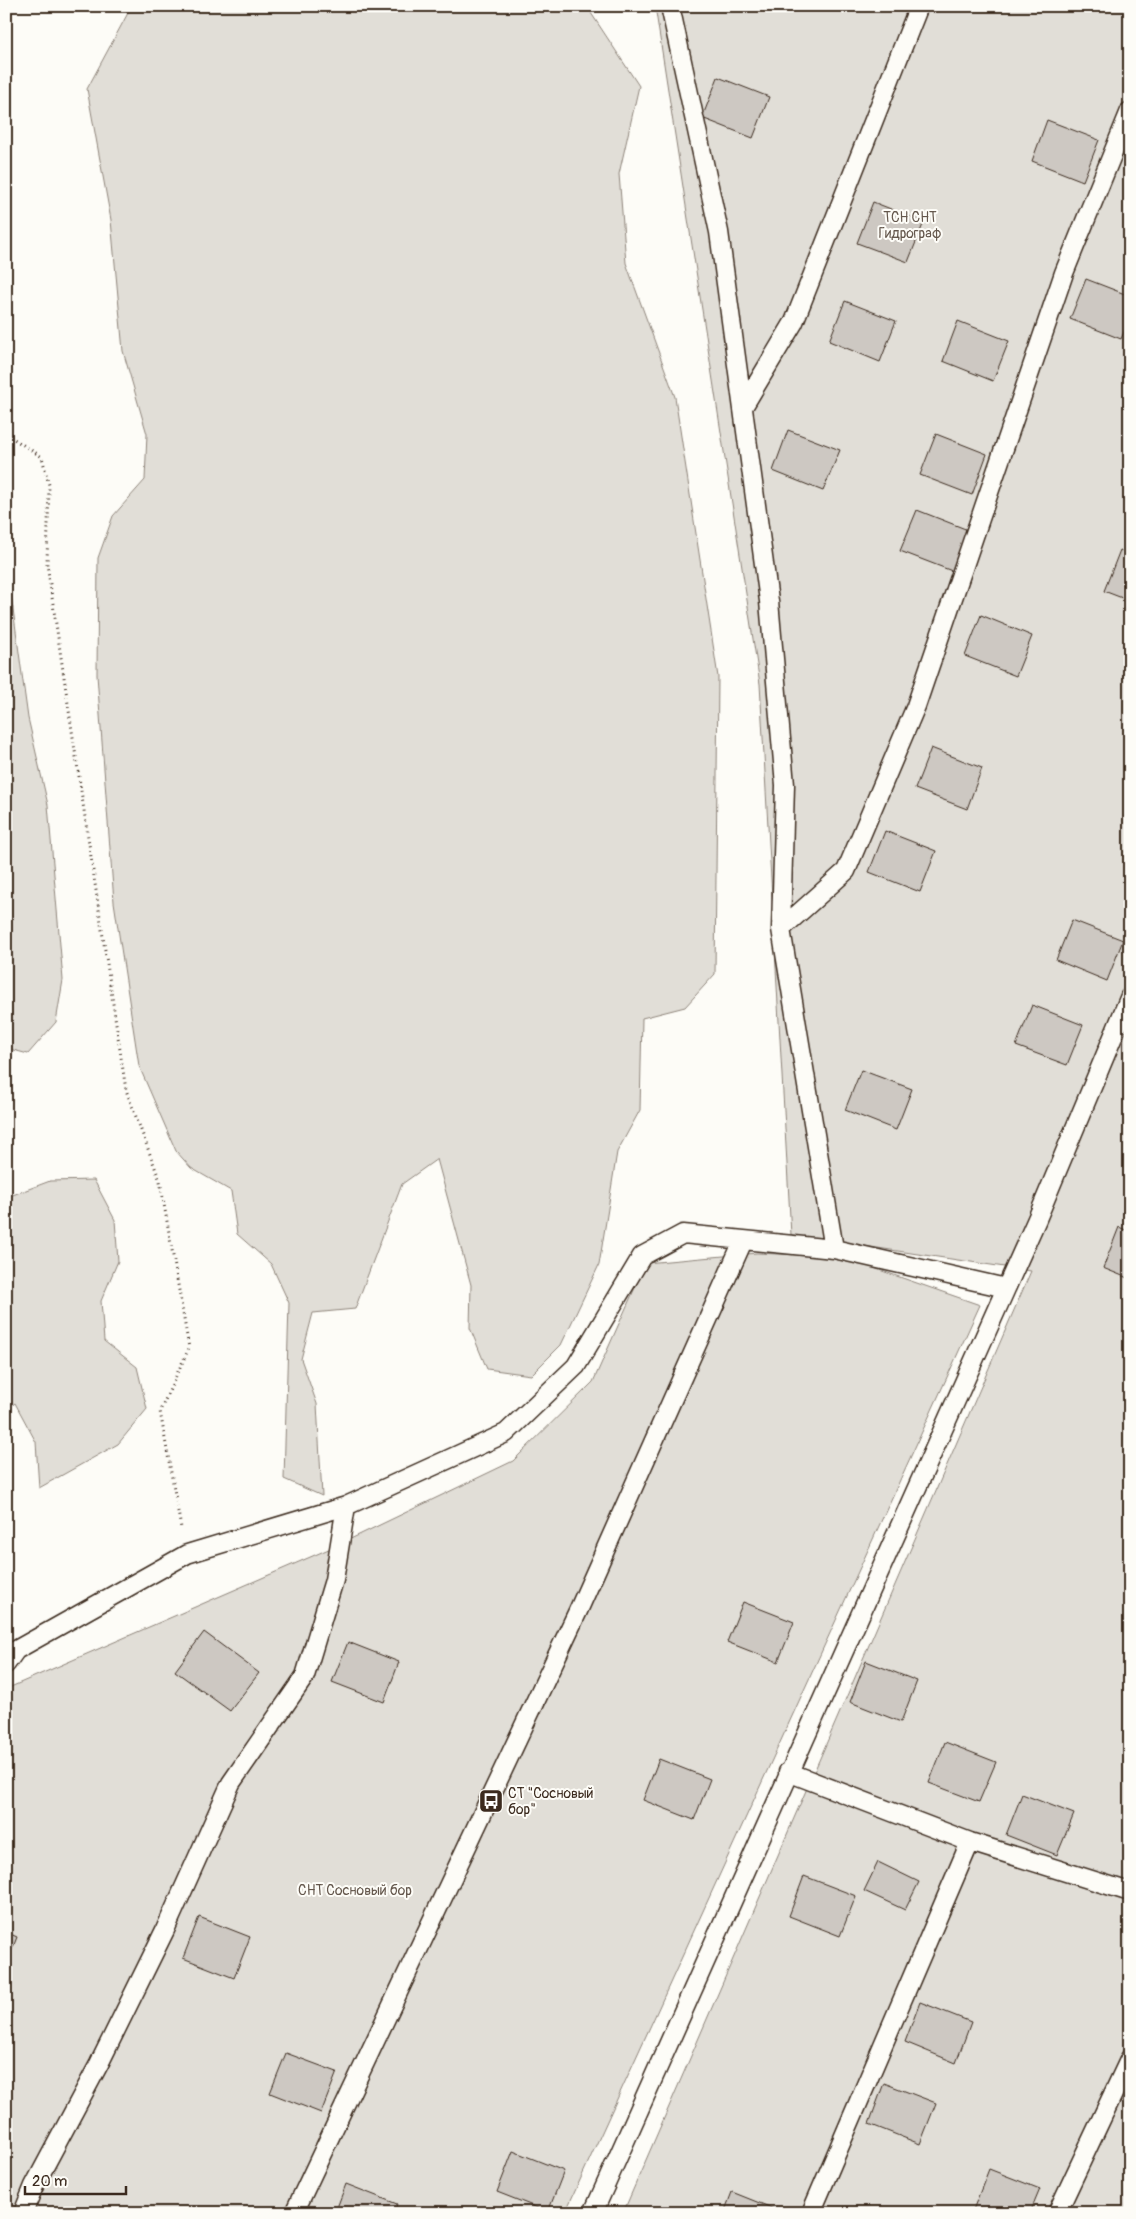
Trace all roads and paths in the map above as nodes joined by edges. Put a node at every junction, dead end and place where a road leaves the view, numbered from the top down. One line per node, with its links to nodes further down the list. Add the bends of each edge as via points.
1 (670, 6): 4 (lane, via 719,232)
2 (919, 6): 4 (lane, via 794,322)
3 (1130, 111): 6 (lane, via 1064,273 916,706 846,871)
4 (743, 407): 6 (lane, via 769,601 784,785)
5 (6, 434): 12 (path, via 42,457 49,485 47,564 126,1090 160,1181 189,1348 160,1411)
6 (781, 929): 9 (lane)
7 (1130, 996): 10 (lane)
8 (743, 1241): 9 (lane); 11 (lane, via 683,1234 642,1256 576,1366 506,1434); 19 (lane, via 578,1611)
9 (834, 1249): 10 (lane)
10 (1006, 1288): 14 (lane)
11 (346, 1506): 12 (lane); 18 (lane, via 334,1580 305,1676 231,1784 165,1930)
12 (187, 1554): 13 (lane, via 16,1650)
13 (6, 1664)
14 (788, 1772): 15 (lane); 20 (lane)
15 (970, 1842): 16 (lane); 21 (lane)
16 (1130, 1892)
17 (1130, 2058): 22 (lane)
18 (23, 2213)
19 (294, 2213)
20 (593, 2213)
21 (811, 2213)
22 (1057, 2213)

